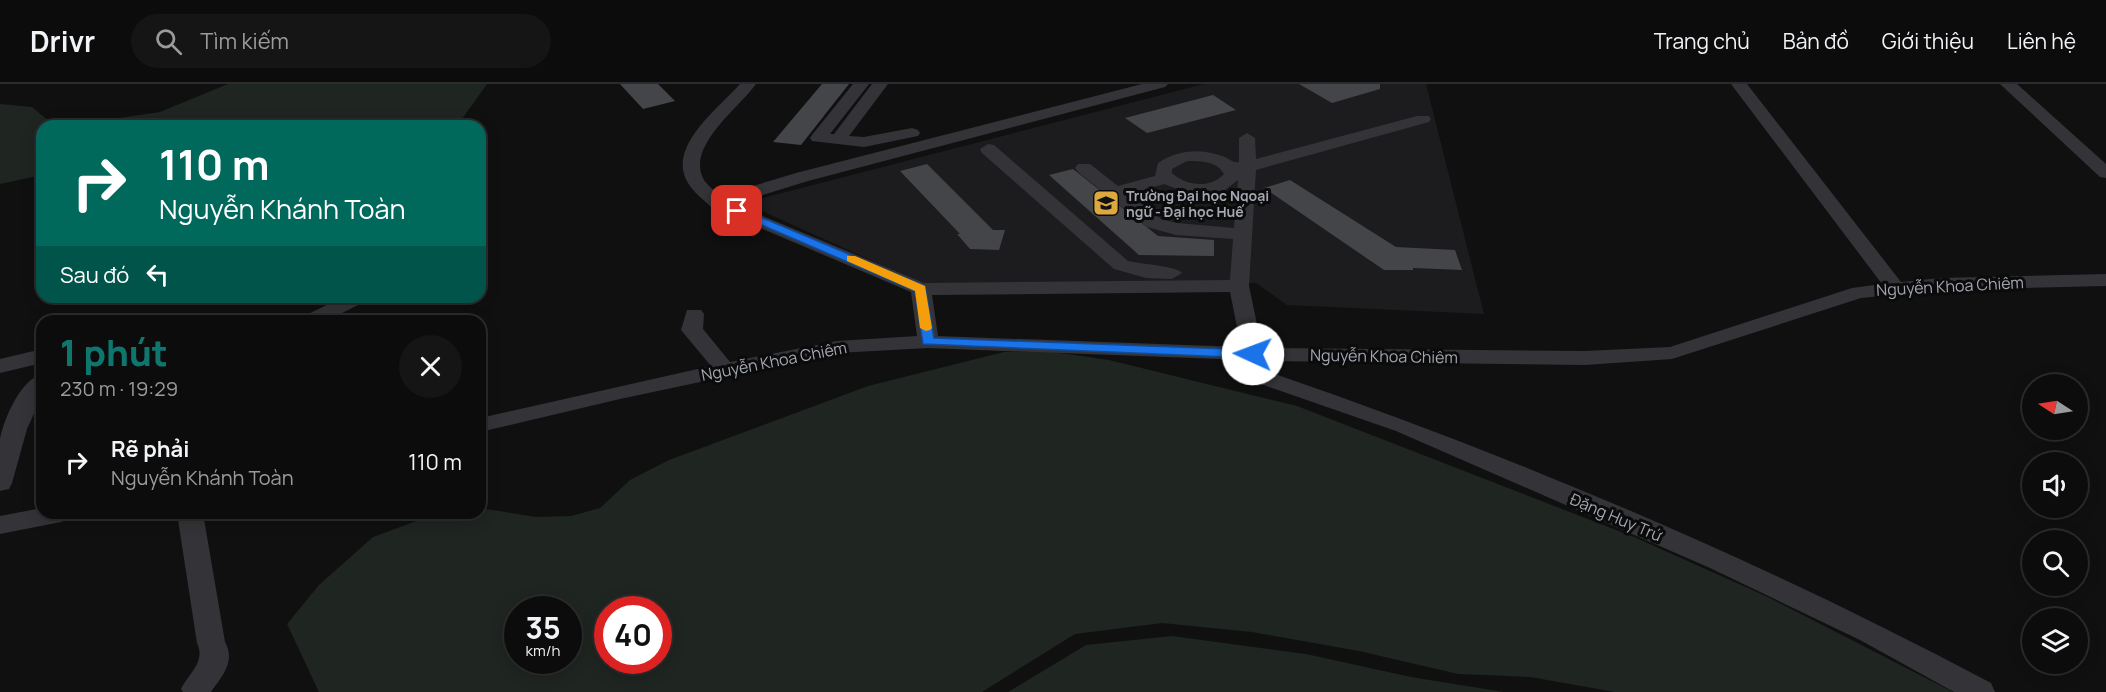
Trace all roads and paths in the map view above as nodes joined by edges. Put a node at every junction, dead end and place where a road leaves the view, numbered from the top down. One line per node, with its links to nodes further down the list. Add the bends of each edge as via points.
1 (748, 84): 17 (street, via 696,143 690,163 696,182)
2 (861, 84): 10 (street, via 818,138)
3 (880, 84): 10 (street)
4 (1109, 84): 10 (street, via 883,140)
5 (1160, 84): 17 (street)
6 (1739, 84): 21 (street)
7 (2008, 84): 14 (street)
8 (1424, 119): 12 (street)
9 (1247, 138): 12 (street, Đặng Huy Trứ)
10 (838, 140)
11 (988, 150): 19 (street, via 1121,266)
12 (1239, 167): 15 (street, via 1230,181 1209,189 1182,186); 15 (street, via 1213,158 1187,156 1167,163 1162,171); 18 (street, Đặng Huy Trứ)
13 (1084, 168): 16 (street)
14 (2106, 173)
15 (1166, 178): 16 (street)
16 (1114, 192): 18 (street, via 1165,227)
17 (717, 202): 22 (street)
18 (1242, 234): 19 (street, Đặng Huy Trứ)
19 (1239, 279): 22 (street); 27 (street, Đặng Huy Trứ)
20 (2106, 280): 21 (street, Nguyễn Khoa Chiêm)
21 (1895, 288): 27 (street, Nguyễn Khoa Chiêm, via 1859,292 1672,353 1585,358)
22 (921, 289): 26 (street)
23 (346, 303): 25 (street)
24 (694, 314): 30 (street, via 692,330)
25 (322, 315)
26 (928, 342): 27 (street, Nguyễn Khoa Chiêm); 30 (street, Nguyễn Khoa Chiêm, via 837,347)
27 (1253, 354): 38 (street, Đặng Huy Trứ, via 1263,377 1404,426 1719,561 1870,632)
28 (36, 357): 29 (street)
29 (0, 366)
30 (725, 370): 32 (street, Nguyễn Khoa Chiêm)
31 (36, 388): 33 (street, via 22,410)
32 (486, 424)
33 (0, 483)
34 (36, 518): 36 (street)
35 (191, 519): 37 (street, via 211,643 216,652 214,664)
36 (0, 525)
37 (194, 691)
38 (1980, 692)

